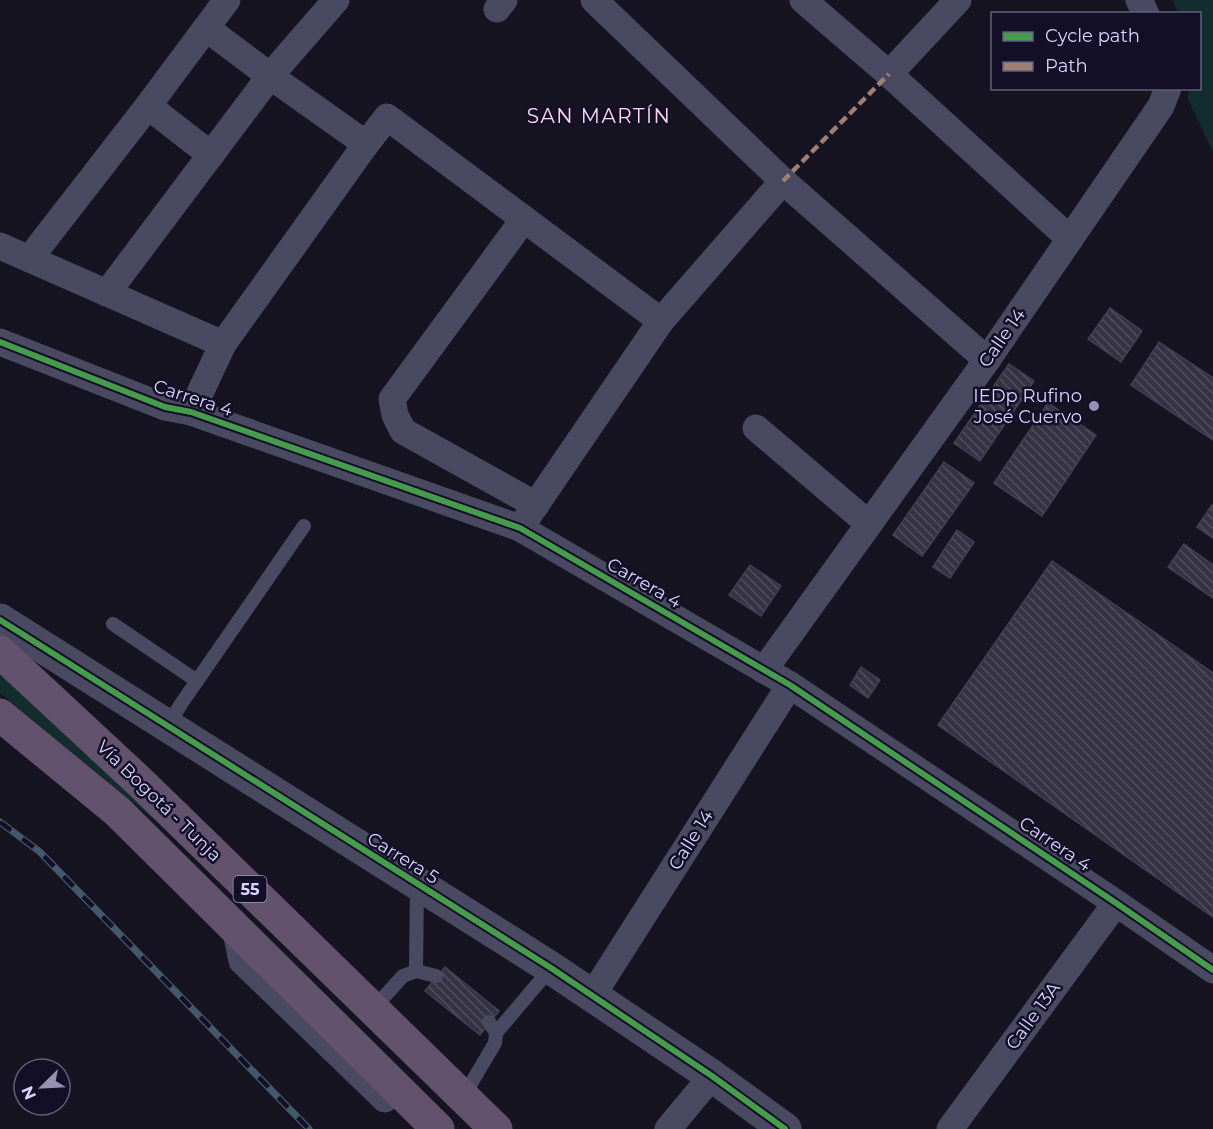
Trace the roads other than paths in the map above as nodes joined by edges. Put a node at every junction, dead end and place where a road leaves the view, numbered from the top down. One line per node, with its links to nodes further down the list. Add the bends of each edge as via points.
1 (227, 0): 6 (street)
2 (336, 0): 8 (street)
3 (594, 0): 13 (street)
4 (803, 0): 7 (street)
5 (958, 0): 7 (street)
6 (206, 28): 8 (street); 10 (street)
7 (889, 74): 15 (street)
8 (270, 76): 11 (street); 12 (street)
9 (1167, 90): 15 (street, Calle 14, via 1161,106)
10 (148, 106): 12 (street); 17 (street)
11 (366, 144): 14 (street, via 387,117); 21 (street)
12 (211, 155): 18 (street)
13 (783, 182): 19 (street); 22 (street)
14 (524, 219): 19 (street); 25 (street, via 392,399 403,430)
15 (1070, 239): 22 (street, Calle 14)
16 (0, 246): 17 (street)
17 (30, 258): 18 (street)
18 (107, 293): 21 (street)
19 (661, 321): 25 (street)
20 (0, 342): 23 (street, Carrera 4, via 165,407)
21 (223, 344): 23 (street)
22 (987, 360): 26 (street, Calle 14)
23 (191, 412): 28 (street, Carrera 4)
24 (756, 428): 26 (street)
25 (536, 505): 28 (street)
26 (869, 524): 32 (street, Calle 14)
27 (304, 526): 33 (lane)
28 (520, 528): 32 (street, Carrera 4)
29 (0, 620): 36 (street, Carrera 5)
30 (113, 624): 33 (lane)
31 (0, 652): 45 (highway, Vía Bogotá - Tunja / 55)
32 (764, 670): 34 (street, Carrera 4)
33 (198, 681): 36 (lane)
34 (790, 685): 38 (street, Carrera 4); 44 (street, Calle 14)
35 (0, 715): 39 (highway, Vía Bogotá - Tunja / 55, via 117,811)
36 (168, 725): 37 (street, Carrera 5)
37 (417, 884): 40 (street, Carrera 5); 42 (lane)
38 (1116, 903): 41 (street, Carrera 4); 53 (street, Calle 13A)
39 (235, 927): 48 (street, via 242,961); 49 (highway, Vía Bogotá - Tunja / 55)
40 (551, 968): 44 (street, Carrera 5); 47 (lane, via 493,1028 495,1043)
41 (1213, 970)
42 (416, 971): 43 (lane); 45 (lane, via 403,976)
43 (436, 976)
44 (592, 996): 46 (street, Carrera 5)
45 (373, 1009): 47 (highway, Vía Bogotá - Tunja / 55)
46 (712, 1076): 51 (street); 52 (street, Carrera 5)
47 (463, 1097): 50 (highway, Vía Bogotá - Tunja / 55)
48 (416, 1129)
49 (438, 1129)
50 (496, 1129)
51 (668, 1129)
52 (785, 1129)
53 (950, 1129)

